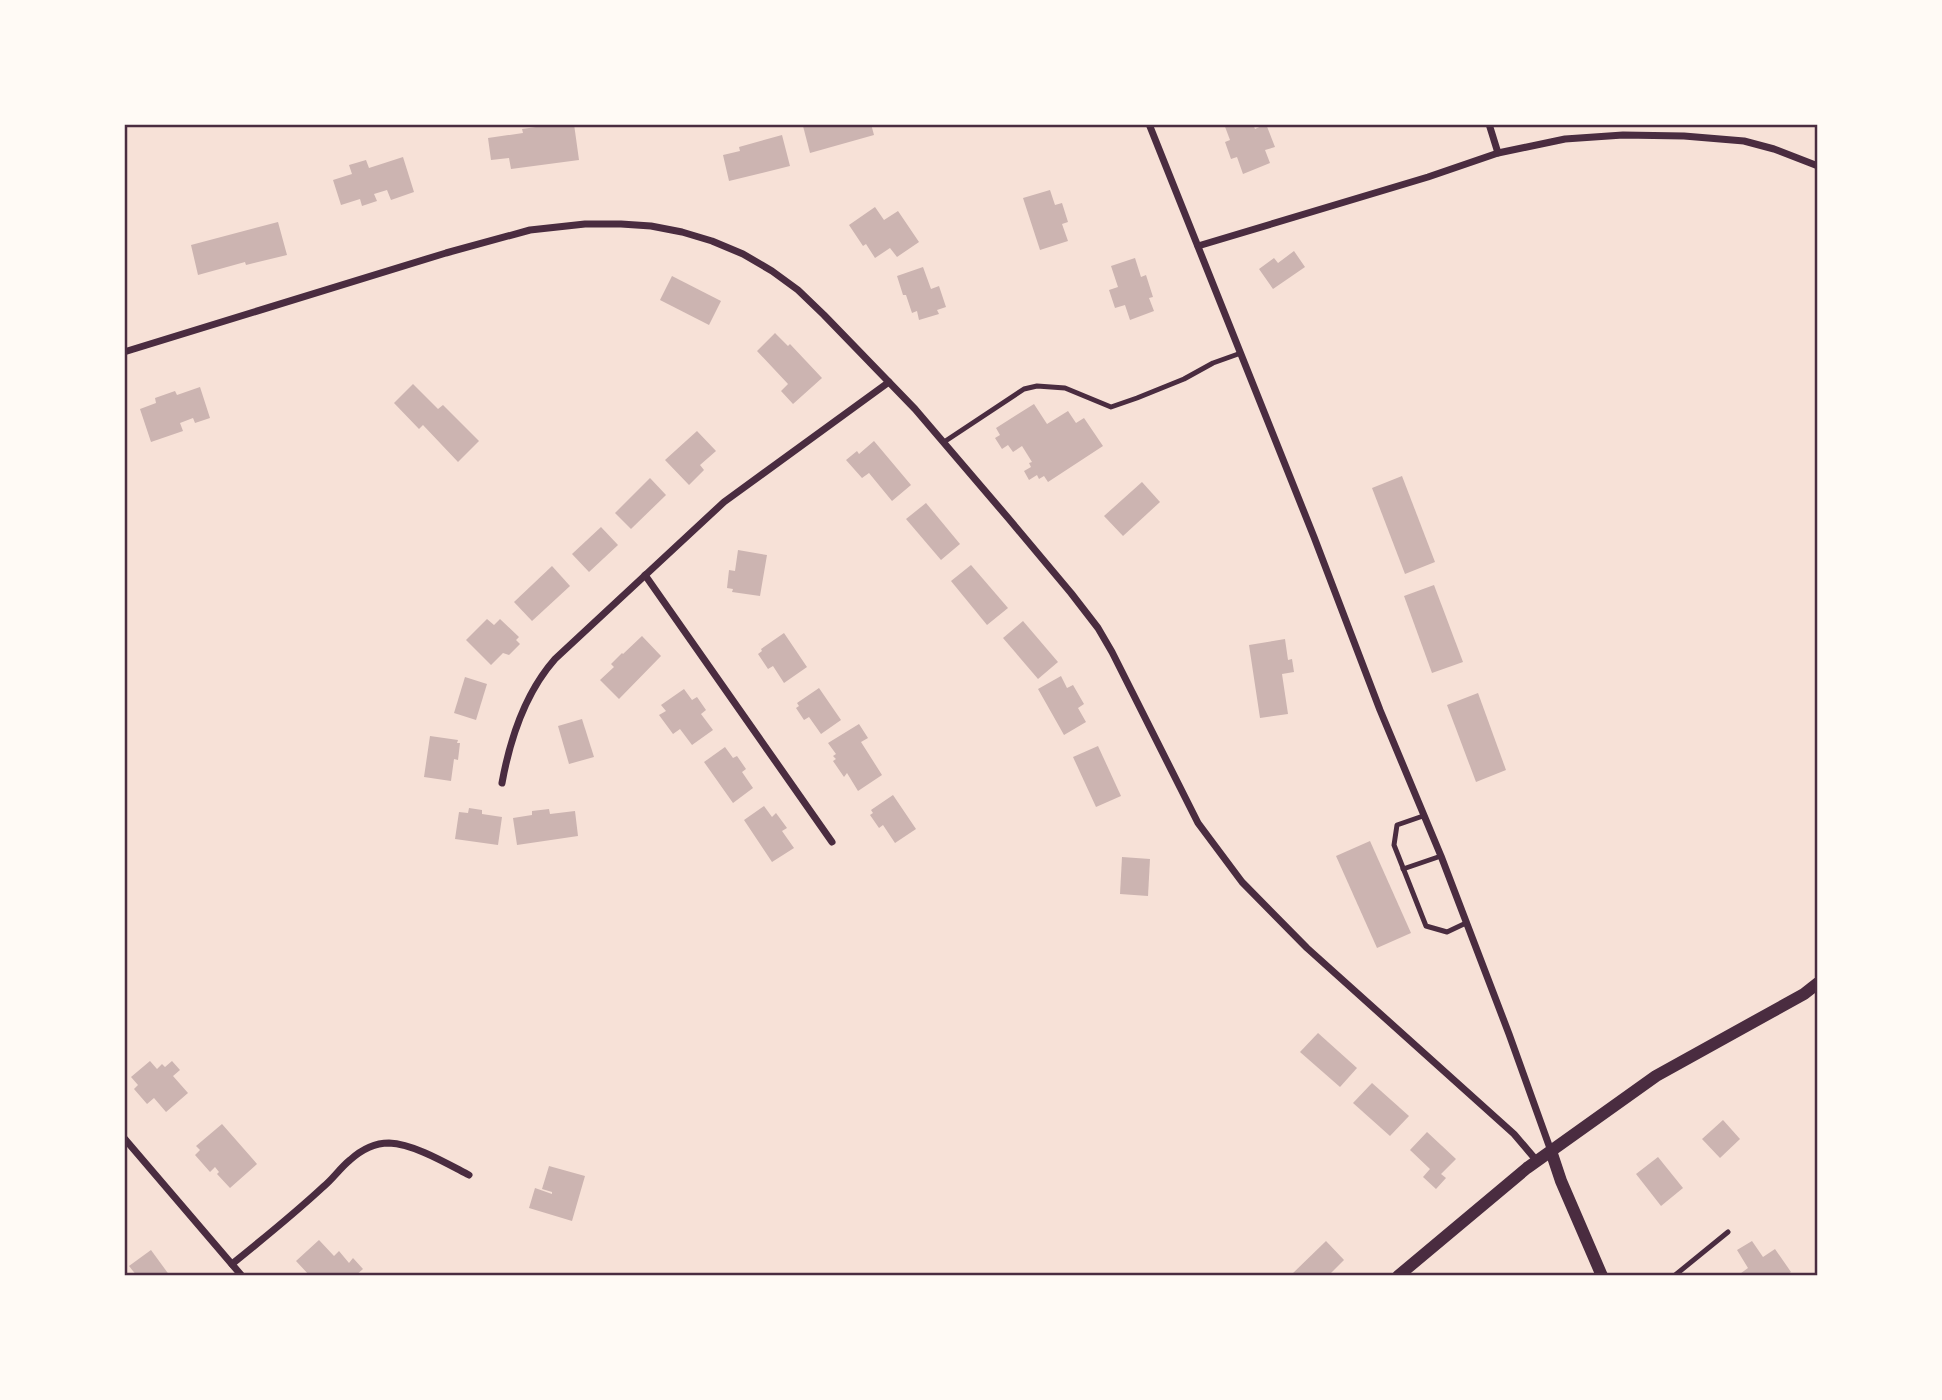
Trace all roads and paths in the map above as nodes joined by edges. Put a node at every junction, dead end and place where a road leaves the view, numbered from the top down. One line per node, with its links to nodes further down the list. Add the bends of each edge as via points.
1 (1149, 124): 5 (street)
2 (1489, 124): 3 (street)
3 (1498, 153): 4 (street, via 1594,136 1684,136 1744,141); 5 (street)
4 (1818, 166)
5 (1198, 246): 7 (street)
6 (124, 352): 8 (street, via 530,230 621,224 651,226 712,241 772,271 798,290)
7 (1241, 353): 9 (lane, via 1111,407 1065,388 1024,389); 12 (street)
8 (889, 382): 9 (street); 10 (street, via 724,502)
9 (944, 442): 20 (street, via 1098,628 1198,823 1242,882 1307,947 1514,1134)
10 (645, 575): 11 (street, via 568,646 533,687); 13 (street)
11 (502, 783)
12 (1423, 816): 14 (street); 15 (lane, via 1397,825 1394,845)
13 (832, 842)
14 (1441, 856): 15 (lane); 16 (street)
15 (1403, 869): 16 (lane, via 1426,926 1447,932)
16 (1466, 923): 19 (street)
17 (1818, 983): 19 (street, via 1656,1076)
18 (124, 1138): 23 (street)
19 (1551, 1151): 20 (street); 26 (street)
20 (1537, 1161): 25 (street)
21 (469, 1175): 23 (street, via 399,1144 374,1145 348,1161)
22 (1728, 1232): 27 (lane)
23 (232, 1264): 24 (street)
24 (242, 1276)
25 (1398, 1276)
26 (1602, 1276)
27 (1674, 1276)

